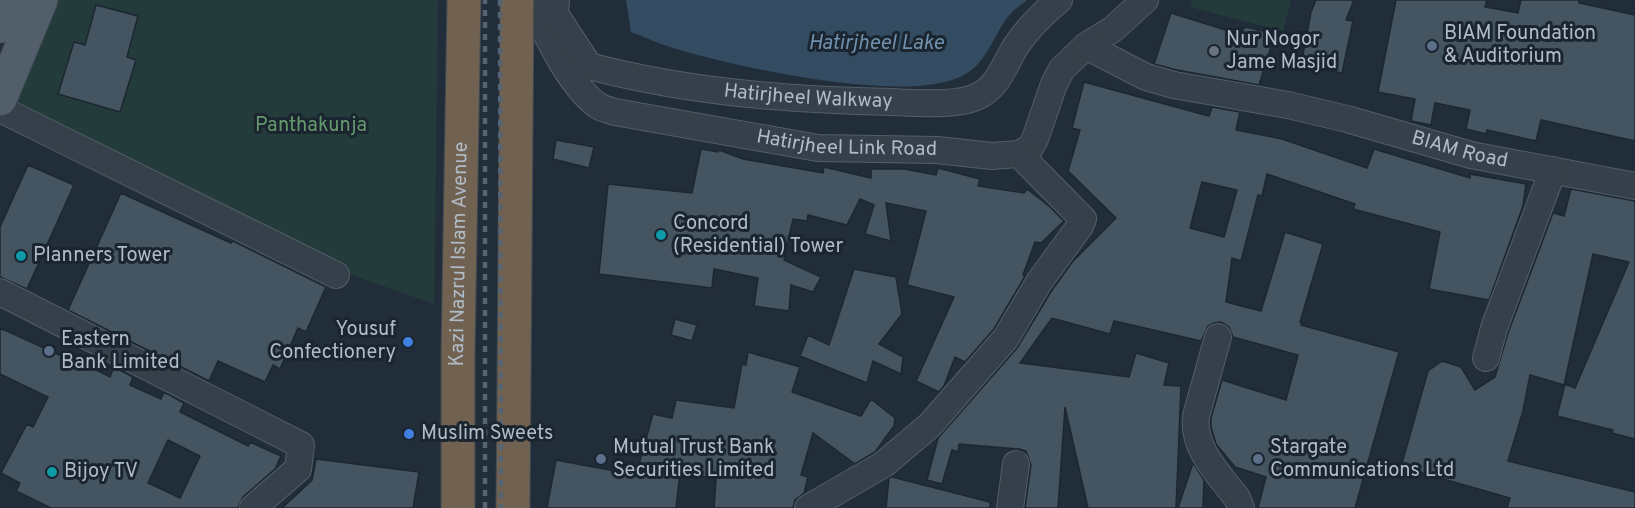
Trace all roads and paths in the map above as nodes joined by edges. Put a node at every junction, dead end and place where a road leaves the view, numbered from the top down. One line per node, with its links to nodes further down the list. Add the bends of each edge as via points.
1 (11, 0): 9 (main road)
2 (41, 0): 13 (main road)
3 (464, 0): 24 (highway, Kazi Nazrul Islam Avenue)
4 (517, 0): 25 (highway)
5 (529, 0): 15 (street, Hatirjheel Link Road, via 572,77 590,99 615,112 818,148)
6 (556, 0): 7 (street, Hatirjheel Walkway, via 555,14 589,66 632,78 818,101 931,103 981,95 997,81 1029,27)
7 (1059, 0)
8 (1145, 0): 10 (street)
9 (0, 26)
10 (1113, 29): 11 (street); 12 (street, via 1112,42)
11 (1086, 46): 12 (street, BIAM Road); 15 (street, via 1062,69 1035,139)
12 (1127, 67): 16 (street, BIAM Road, via 1174,85 1288,105 1471,155)
13 (0, 99)
14 (0, 109): 18 (street)
15 (1019, 154): 26 (street, via 1073,207 1083,219 1080,226 1039,282 1006,338 930,425 884,464)
16 (1553, 170): 17 (street, BIAM Road); 21 (street)
17 (1635, 186)
18 (336, 275)
19 (0, 292): 23 (street, via 301,445 298,469)
20 (1218, 337): 28 (street, via 1194,428 1197,442 1238,498)
21 (1486, 358)
22 (1016, 464): 27 (street)
23 (253, 508)
24 (458, 508)
25 (513, 508)
26 (808, 508)
27 (1010, 508)
28 (1241, 508)

